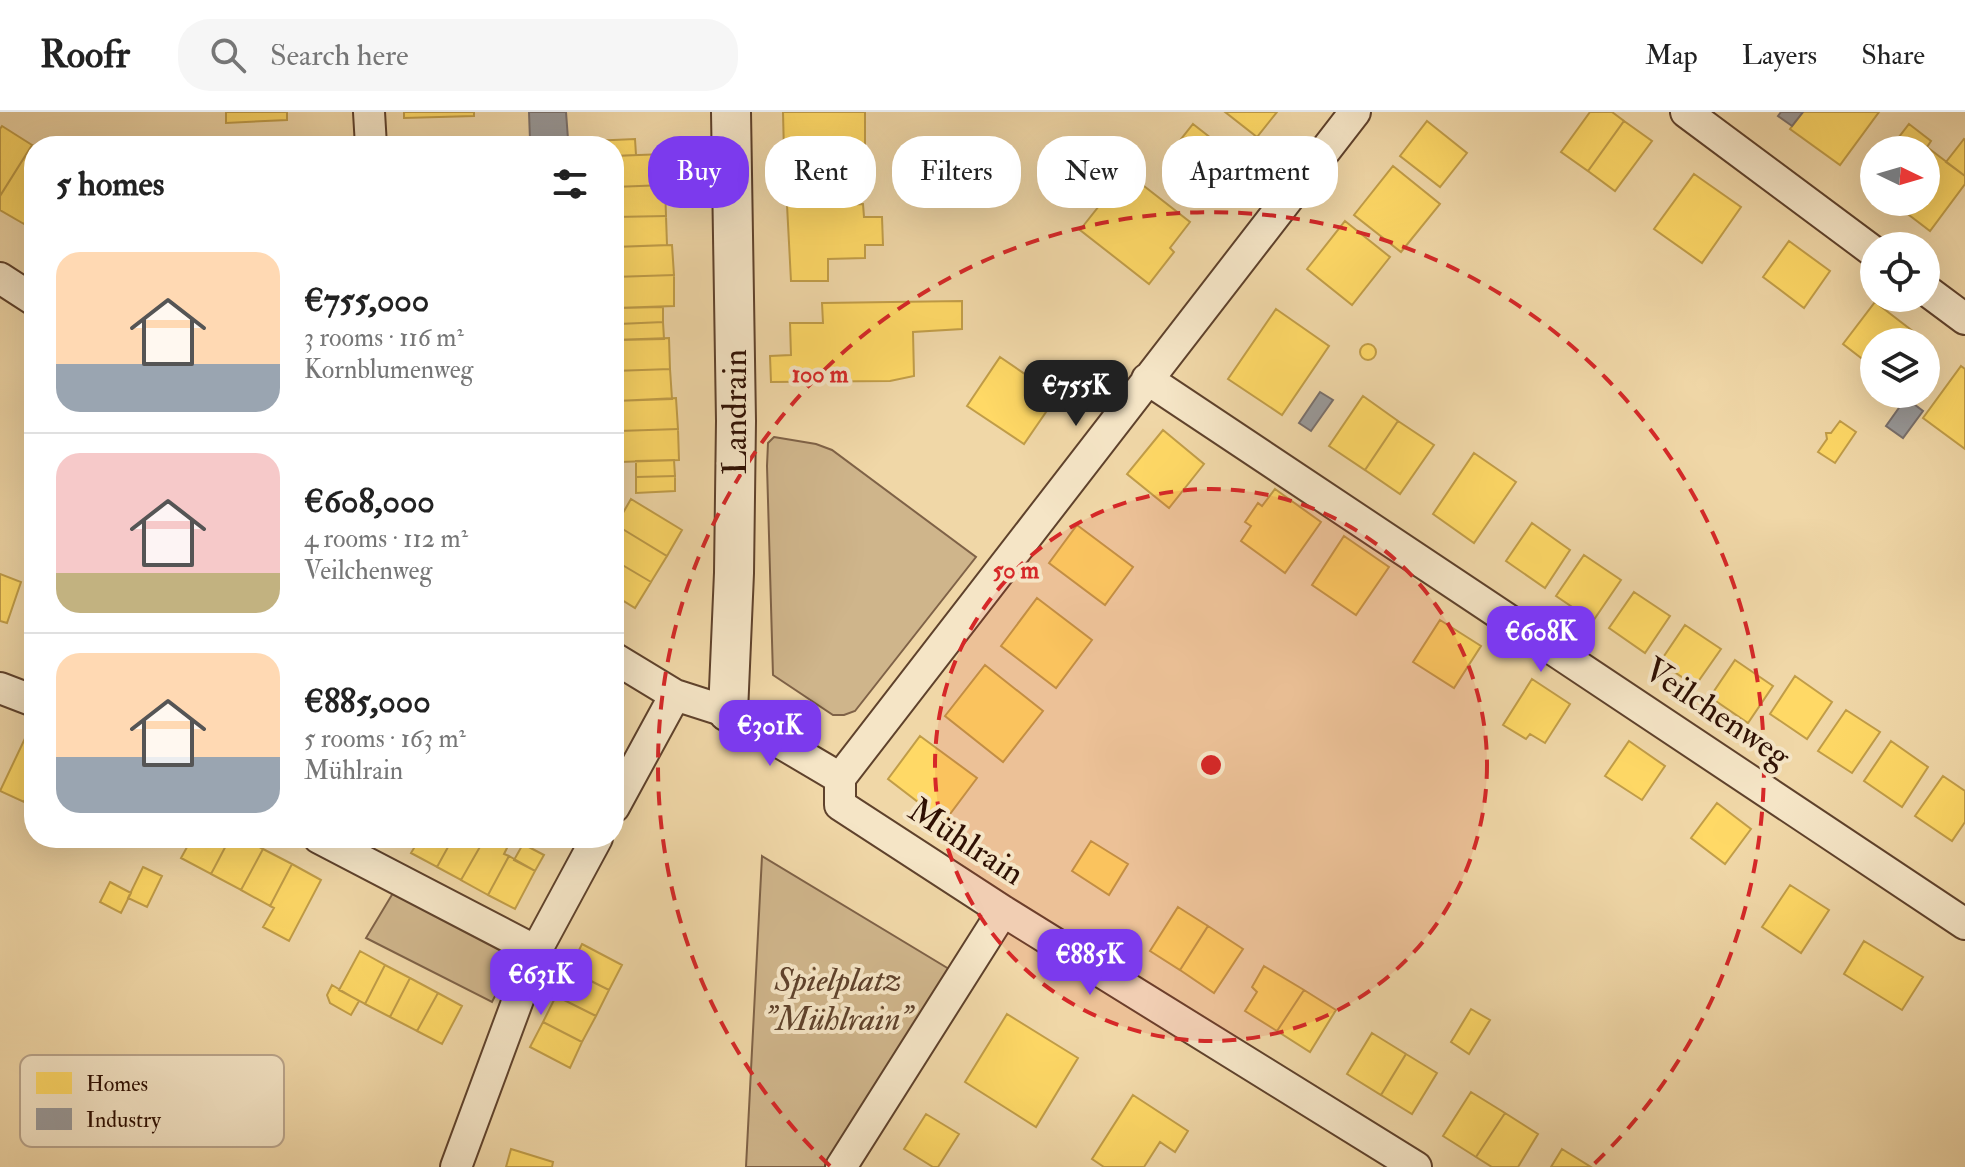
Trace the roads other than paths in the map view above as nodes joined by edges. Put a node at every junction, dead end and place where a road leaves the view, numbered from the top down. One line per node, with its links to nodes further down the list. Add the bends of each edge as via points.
1 (369, 112): 5 (street)
2 (731, 112): 16 (street, Landrain, via 736,421)
3 (1355, 112): 11 (street)
4 (1686, 112): 6 (street)
5 (370, 136)
6 (1860, 242)
7 (0, 278): 8 (street)
8 (24, 294)
9 (1940, 300): 10 (street)
10 (1965, 319)
11 (1147, 379): 17 (street); 22 (street, Veilchenweg)
12 (624, 664): 14 (street)
13 (0, 688): 15 (street)
14 (675, 695): 16 (street); 18 (street)
15 (24, 697)
16 (728, 712): 17 (street)
17 (840, 778): 21 (street, Mühlrain, via 840,805)
18 (624, 789)
19 (338, 848): 23 (street)
20 (592, 848): 23 (street)
21 (1003, 911): 25 (street); 26 (street, Mühlrain)
22 (1965, 924)
23 (536, 951): 24 (street)
24 (456, 1167)
25 (841, 1167)
26 (1416, 1167)

